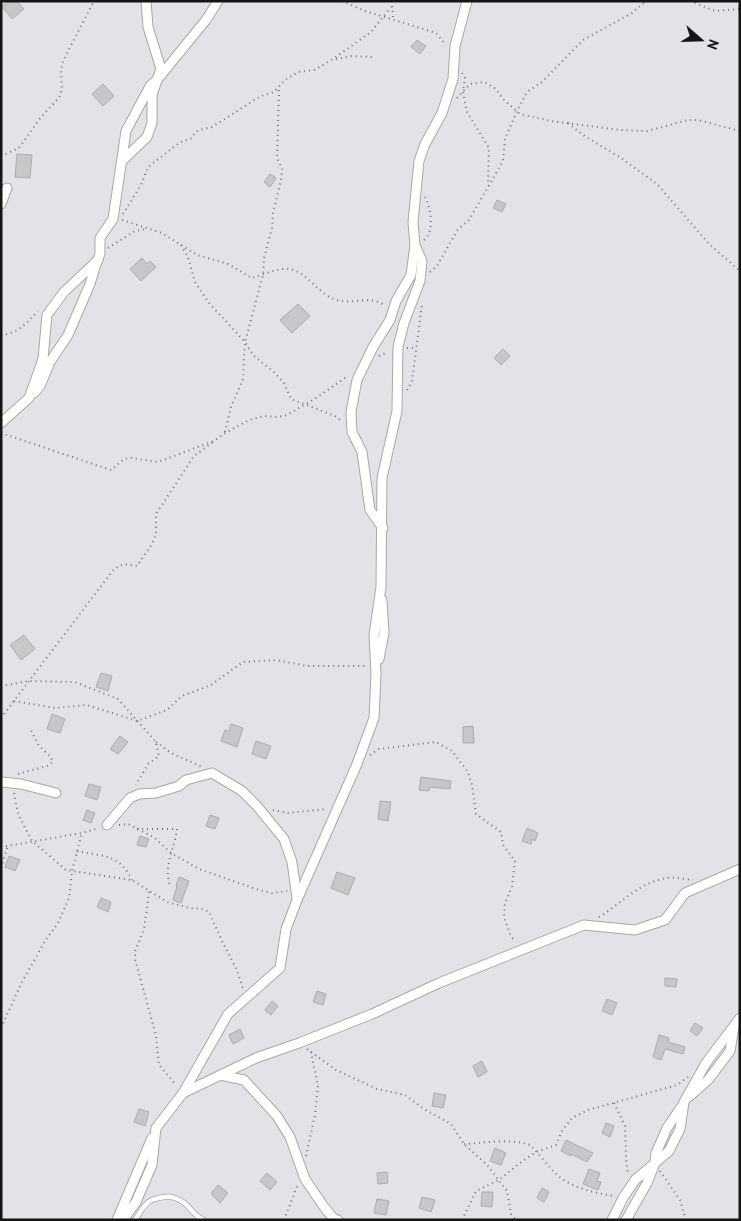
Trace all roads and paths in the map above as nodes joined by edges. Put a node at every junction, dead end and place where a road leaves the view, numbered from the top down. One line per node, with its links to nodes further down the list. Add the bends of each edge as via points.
1 (94, 1): 23 (path, via 63,61 59,98 19,148)
2 (146, 1): 16 (street, via 148,27 161,70)
3 (218, 1): 16 (street)
4 (342, 1): 11 (path)
5 (392, 1): 9 (path)
6 (467, 1): 15 (street)
7 (646, 1): 20 (path, via 632,13 583,40 542,82 527,92)
8 (690, 1): 10 (path, via 716,11)
9 (391, 7): 11 (path); 12 (path)
10 (740, 9)
11 (384, 16): 12 (path); 14 (path, via 371,32)
12 (393, 19): 15 (path, via 436,33)
13 (373, 57): 14 (path)
14 (333, 59): 17 (path, via 314,70 298,72)
15 (454, 60): 18 (path, via 465,78); 25 (street, via 453,79 442,112 419,160)
16 (157, 80): 24 (street, via 150,86 126,131); 24 (street, via 152,95 152,123 148,137)
17 (279, 88): 29 (path, via 212,127 199,130 148,167 142,185 118,219); 34 (path, via 277,158 282,168 281,180)
18 (463, 92): 19 (path); 20 (path, via 470,84 484,82 496,89); 26 (path, via 467,112 489,148)
19 (456, 99)
20 (517, 111): 21 (path); 26 (path, via 505,140 503,161)
21 (568, 123): 22 (path, via 646,131 698,120); 33 (path, via 657,184 709,244)
22 (740, 131)
23 (1, 156)
24 (122, 161): 32 (street, via 113,219 100,238)
25 (417, 185): 31 (street, via 413,222); 31 (path, via 427,202 431,223 430,233)
26 (488, 187): 35 (path, via 437,266)
27 (7, 188): 28 (street)
28 (1, 204)
29 (148, 229): 30 (path, via 162,232); 32 (path, via 135,231)
30 (181, 245): 34 (path, via 197,256 228,264 252,278); 40 (path, via 195,282 209,303)
31 (416, 247): 35 (street, via 422,261); 38 (street, via 411,275 396,301)
32 (99, 256): 46 (street, via 68,335 50,362 40,386); 46 (street, via 47,315 43,359)
33 (740, 271)
34 (263, 275): 38 (path, via 290,269 304,274 327,296 343,301 375,300 385,305); 40 (path)
35 (420, 281): 41 (street)
36 (422, 299): 42 (path)
37 (39, 309): 39 (path, via 22,328)
38 (392, 316): 43 (street)
39 (1, 336)
40 (245, 342): 47 (path, via 254,356 284,383 291,399); 51 (path, via 243,379 231,407)
41 (398, 348): 42 (path); 43 (path); 53 (street, via 397,411 382,478)
42 (416, 348): 45 (path, via 412,382)
43 (365, 363): 49 (street, via 353,398)
44 (350, 375): 47 (path)
45 (404, 396)
46 (29, 398): 48 (street)
47 (306, 404): 49 (path, via 335,416); 51 (path, via 287,415 258,417)
48 (1, 423)
49 (352, 429): 53 (street, via 362,452 370,510)
50 (1, 433): 52 (path, via 111,470 124,458 158,462)
51 (225, 433): 52 (path)
52 (214, 441): 55 (path, via 194,456 156,514 156,534 137,566 124,564 114,569)
53 (383, 528): 54 (street, via 380,587 384,633)
54 (376, 670): 59 (path, via 307,666 276,660 243,662 211,685 182,696 167,710); 62 (street, via 374,718)
55 (29, 681): 56 (path); 57 (path); 59 (path, via 75,682 118,699)
56 (1, 686)
57 (14, 701): 58 (path); 59 (path, via 55,708 87,705)
58 (1, 718)
59 (138, 721): 61 (path)
60 (30, 730): 64 (path, via 53,762)
61 (156, 742): 63 (path); 66 (path, via 159,756 141,774)
62 (357, 764): 67 (street); 87 (path, via 379,749 406,745 436,742 452,750 468,772 476,814 501,832 503,846 514,861 512,887 504,917)
63 (212, 773): 66 (street, via 186,780 179,786); 68 (street, via 242,791)
64 (2, 782): 65 (street); 72 (path, via 14,792 18,814)
65 (56, 793)
66 (130, 798): 69 (street)
67 (340, 802): 68 (path, via 326,810 287,813); 85 (street)
68 (257, 806): 83 (street, via 284,839 292,862)
69 (107, 825): 70 (path, via 128,824); 71 (path)
70 (137, 829): 76 (path, via 155,838); 76 (path, via 177,829)
71 (82, 833): 72 (path); 75 (path)
72 (32, 841): 73 (path); 79 (path, via 66,870)
73 (8, 845): 74 (path); 77 (path)
74 (1, 847)
75 (77, 851): 79 (path); 80 (path, via 117,860)
76 (172, 853): 82 (path, via 168,861); 83 (path, via 198,869 259,890 272,893)
77 (1, 868)
78 (740, 869): 81 (street)
79 (72, 871): 80 (path); 90 (path, via 69,898 58,923 36,955)
80 (132, 880): 84 (path)
81 (710, 881): 86 (path, via 662,878 630,893); 87 (street, via 685,893 665,920 634,930 584,925)
82 (170, 885)
83 (296, 890): 85 (street)
84 (149, 892): 88 (path, via 167,902 208,912 237,970); 95 (path, via 144,930 135,959 156,1036 159,1065)
85 (297, 900): 88 (street, via 286,929 280,968)
86 (598, 917)
87 (520, 950): 91 (street)
88 (246, 997): 95 (street, via 228,1014)
89 (737, 1021): 100 (street, via 706,1063 684,1102 680,1129 669,1151)
90 (1, 1028)
91 (299, 1043): 92 (path); 94 (street)
92 (311, 1052): 98 (path, via 336,1070 377,1089 405,1095 451,1124); 101 (path, via 318,1086)
93 (691, 1074): 96 (path, via 677,1085)
94 (220, 1075): 95 (street); 101 (street, via 244,1080 278,1116 290,1137)
95 (182, 1093): 97 (street)
96 (614, 1104): 99 (path, via 588,1110 572,1118 556,1145); 103 (path, via 625,1126)
97 (156, 1128): 105 (street); 106 (street, via 152,1165 136,1202)
98 (464, 1144): 99 (path, via 522,1143 532,1146); 102 (path, via 488,1165)
99 (536, 1152): 102 (path); 104 (path, via 558,1176 583,1190)
100 (655, 1163): 103 (street); 114 (street); 115 (path, via 680,1200)
101 (303, 1173): 109 (path); 110 (street, via 324,1207)
102 (499, 1180): 111 (path, via 476,1191); 112 (path, via 507,1191 511,1214)
103 (631, 1186): 104 (street)
104 (623, 1198): 113 (street)
105 (117, 1220)
106 (123, 1220)
107 (135, 1220): 108 (lane, via 153,1198 172,1196 185,1203 194,1216)
108 (204, 1220)
109 (284, 1220)
110 (338, 1220)
111 (462, 1220)
112 (516, 1220)
113 (612, 1220)
114 (626, 1220)
115 (686, 1220)

